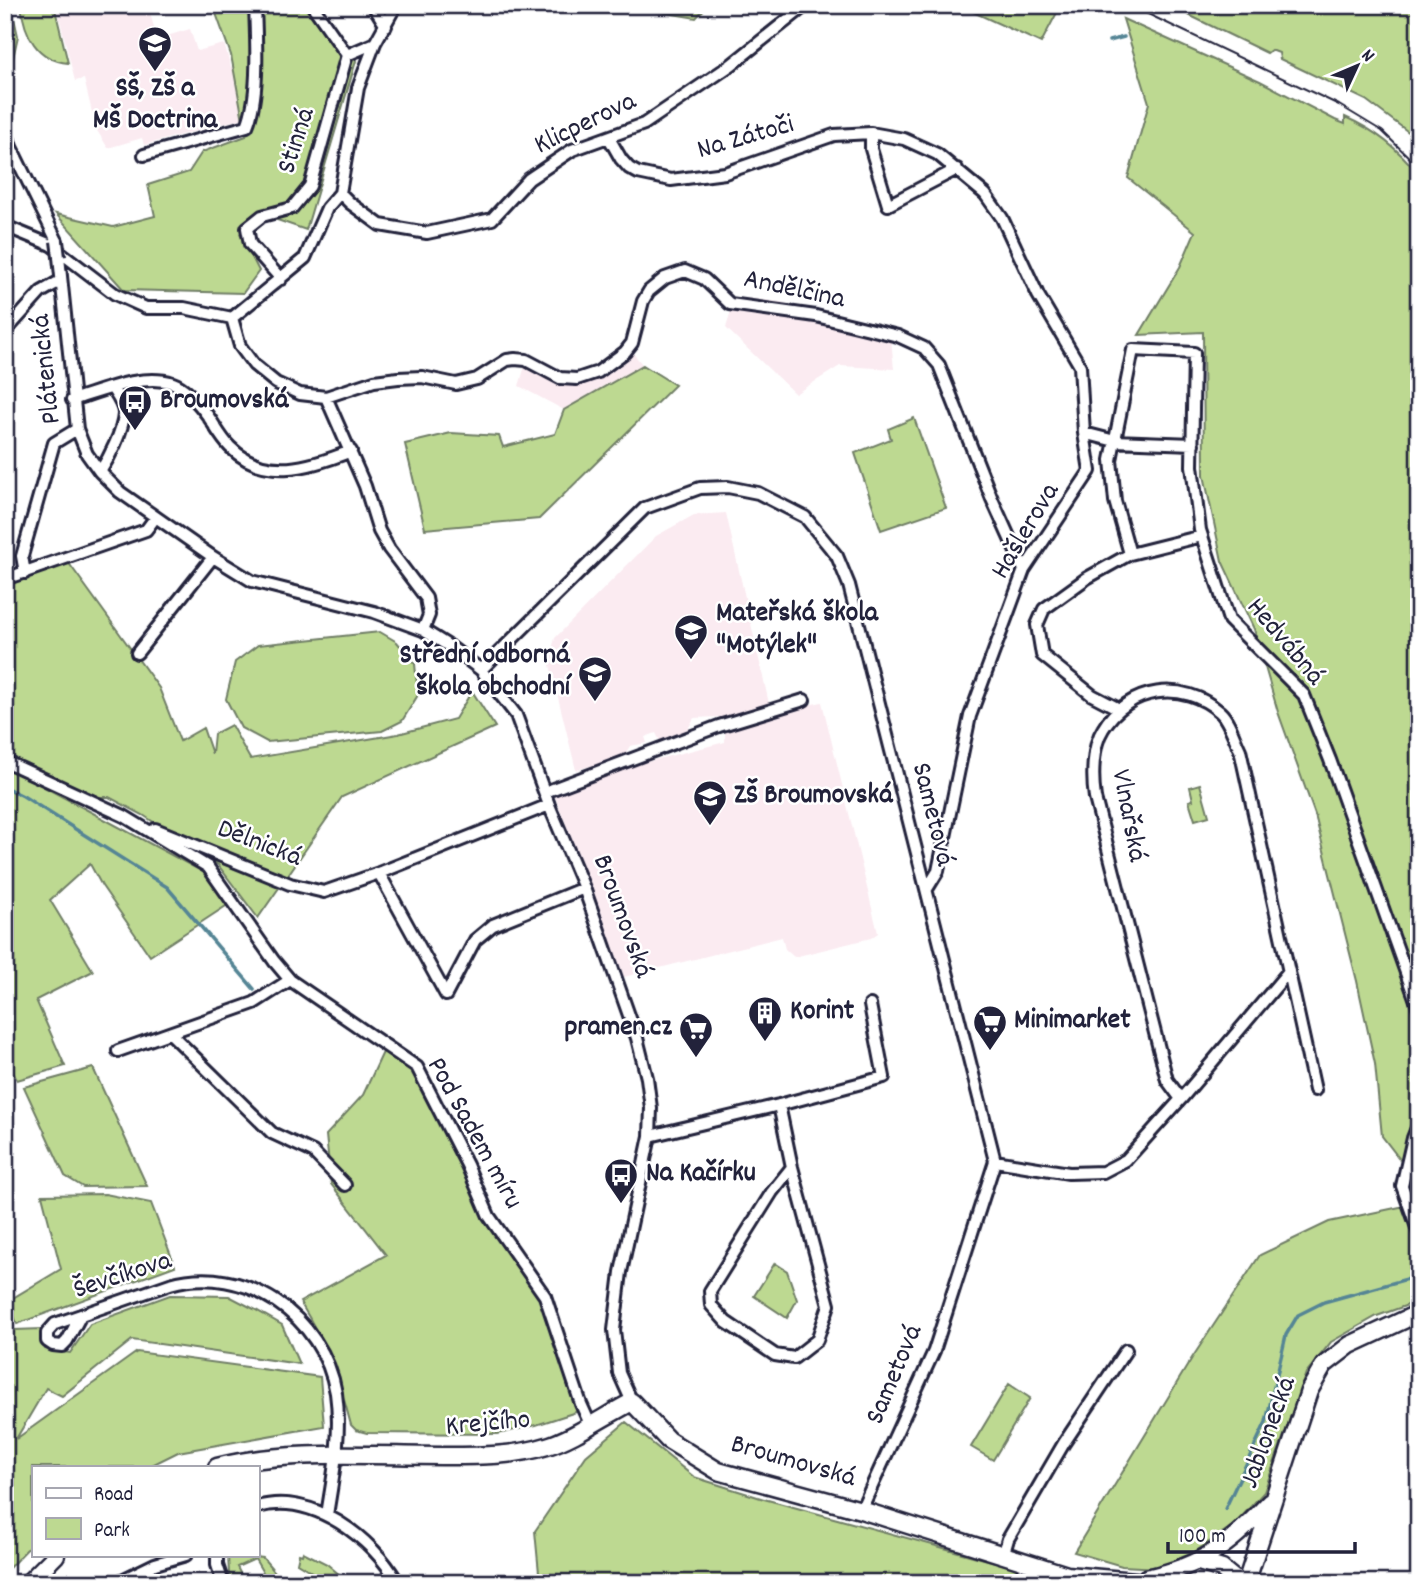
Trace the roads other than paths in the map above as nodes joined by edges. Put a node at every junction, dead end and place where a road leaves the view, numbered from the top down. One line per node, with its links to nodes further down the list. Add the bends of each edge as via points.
1 (255, 5): 12 (street, via 256,58 247,126)
2 (312, 5): 8 (street)
3 (373, 5): 6 (street)
4 (396, 5): 6 (street)
5 (807, 5): 11 (street, Klicperova, via 731,65 644,124)
6 (386, 26): 7 (street)
7 (375, 43): 8 (street); 14 (street, via 358,88)
8 (347, 55): 16 (street, Stinná, via 310,186 292,208 262,216 247,228 250,244)
9 (5, 127): 17 (street, Plátenická, bridge, via 57,241)
10 (871, 133): 11 (street, Na Zátoči, via 834,135 725,173 671,180 629,168); 13 (street, Na Zátoči, via 904,139); 13 (street, via 871,149 888,205)
11 (609, 138): 14 (street, Klicperova, via 572,150 528,179 492,219 427,233 380,225)
12 (144, 155)
13 (957, 169): 24 (street, Hašlerova, via 985,194 1002,218 1038,295 1080,366)
14 (340, 192): 16 (street, via 327,208 305,258)
15 (5, 226): 18 (street, via 51,246 115,294 146,308 184,308)
16 (281, 279): 18 (street)
17 (60, 281): 19 (street, via 41,292); 22 (street, Plátenická)
18 (232, 318): 21 (street, Andělčina, via 240,346 254,366 300,394)
19 (5, 332)
20 (112, 388): 22 (street); 27 (street, via 144,380 174,383 200,405 229,446 249,462 276,469 316,465); 28 (street, via 124,413 110,457)
21 (326, 397): 27 (street); 33 (street, Andělčina, via 398,378 456,384 477,379 515,359 560,378 577,379 598,372 632,343 649,291 665,278 685,271 705,279 730,304 816,316 898,336 924,348 939,365)
22 (72, 400): 23 (street, Plátenická)
23 (76, 429): 28 (street, Plátenická); 34 (street, via 54,443 22,556)
24 (1084, 433): 25 (street); 33 (street, Hašlerova, via 1090,471)
25 (1115, 441): 26 (street); 26 (street, Hedvábná, via 1133,350 1194,353); 31 (street, via 1111,460 1115,501)
26 (1193, 444): 30 (street, Hedvábná)
27 (351, 451): 36 (street, via 379,531 426,597 429,615)
28 (100, 472): 29 (street, Plátenická)
29 (155, 518): 32 (street, Plátenická); 34 (street, via 146,530)
30 (1202, 536): 31 (street); 51 (street, Hedvábná, via 1229,620 1304,695)
31 (1130, 554): 40 (street, via 1044,609 1037,625 1042,655 1092,695)
32 (213, 557): 36 (street, Plátenická, via 253,580 374,612); 37 (street)
33 (1024, 570): 47 (street, Hašlerova, via 970,716 938,871)
34 (25, 572): 35 (street)
35 (5, 579)
36 (423, 631): 38 (street, Broumovská)
37 (137, 653)
38 (481, 670): 42 (street, Broumovská, via 516,715); 47 (street, Sametová, via 646,508 699,488 728,487 758,494 805,517 837,556 849,585)
39 (804, 700): 42 (street, via 719,726)
40 (1118, 709): 48 (street, via 1144,694 1177,690 1222,713 1240,750); 55 (street, Vlnařská, via 1101,731 1093,767 1095,798 1167,1080)
41 (5, 761): 44 (street, Pod Sadem míru)
42 (545, 792): 43 (street, Broumovská)
43 (549, 805): 45 (street); 46 (street, Broumovská)
44 (124, 816): 45 (street, Dělnická, via 290,884 324,892); 49 (street, Pod Sadem míru, via 208,867)
45 (379, 873): 46 (street, via 446,995 475,940 493,925)
46 (583, 888): 58 (street, Broumovská, via 648,1078)
47 (927, 890): 59 (street, Sametová)
48 (1289, 971): 54 (street); 55 (street)
49 (290, 980): 52 (street, via 254,1003); 67 (street, Pod Sadem míru, via 416,1067 489,1216 545,1296)
50 (870, 1005): 56 (street, via 884,1077)
51 (1419, 1009)
52 (172, 1034): 53 (street); 61 (street, via 272,1133 313,1152)
53 (118, 1051)
54 (1315, 1090)
55 (1181, 1099): 59 (street, via 1126,1160 1103,1172 1069,1173)
56 (779, 1105): 58 (street); 60 (street)
57 (1419, 1123): 62 (street, via 1402,1185)
58 (650, 1136): 66 (street, Broumovská, via 621,1272 614,1330 619,1373)
59 (995, 1161): 72 (street, Sametová, via 934,1351)
60 (793, 1167): 60 (street, via 772,1192 710,1292 712,1305 726,1322 775,1355 794,1358 817,1340 829,1305)
61 (345, 1185)
62 (1419, 1233)
63 (1419, 1313): 70 (street, Jablonecká, via 1350,1345 1324,1365 1309,1391)
64 (81, 1315): 64 (street, Ševčíkova, via 55,1324 47,1333 50,1343 57,1347 67,1341); 68 (street, Ševčíkova, via 185,1280 223,1280 263,1293 288,1308 322,1351 336,1394)
65 (1126, 1350): 77 (street, via 1007,1539)
66 (632, 1402): 67 (street, Krejčího); 72 (street, Broumovská, via 668,1440 719,1471)
67 (590, 1424): 68 (street, Krejčího, via 547,1446 515,1452)
68 (337, 1457): 69 (street, Krejčího, via 279,1457); 73 (street)
69 (221, 1466)
70 (1274, 1498): 78 (street, Broumovská, via 1239,1535); 87 (street, Jablonecká)
71 (259, 1507): 73 (street, via 298,1506)
72 (861, 1510): 77 (street, Broumovská)
73 (327, 1516): 84 (street, via 369,1544)
74 (55, 1556): 81 (street)
75 (183, 1556): 82 (street)
76 (217, 1556): 83 (street)
77 (1003, 1556): 79 (street, Broumovská)
78 (1199, 1562): 80 (street, Broumovská); 86 (street, via 1222,1569)
79 (1067, 1579): 80 (street, Broumovská)
80 (1136, 1581): 85 (street, Broumovská)
81 (28, 1583)
82 (116, 1583)
83 (223, 1583)
84 (398, 1583)
85 (1158, 1583)
86 (1239, 1583)
87 (1246, 1583)

